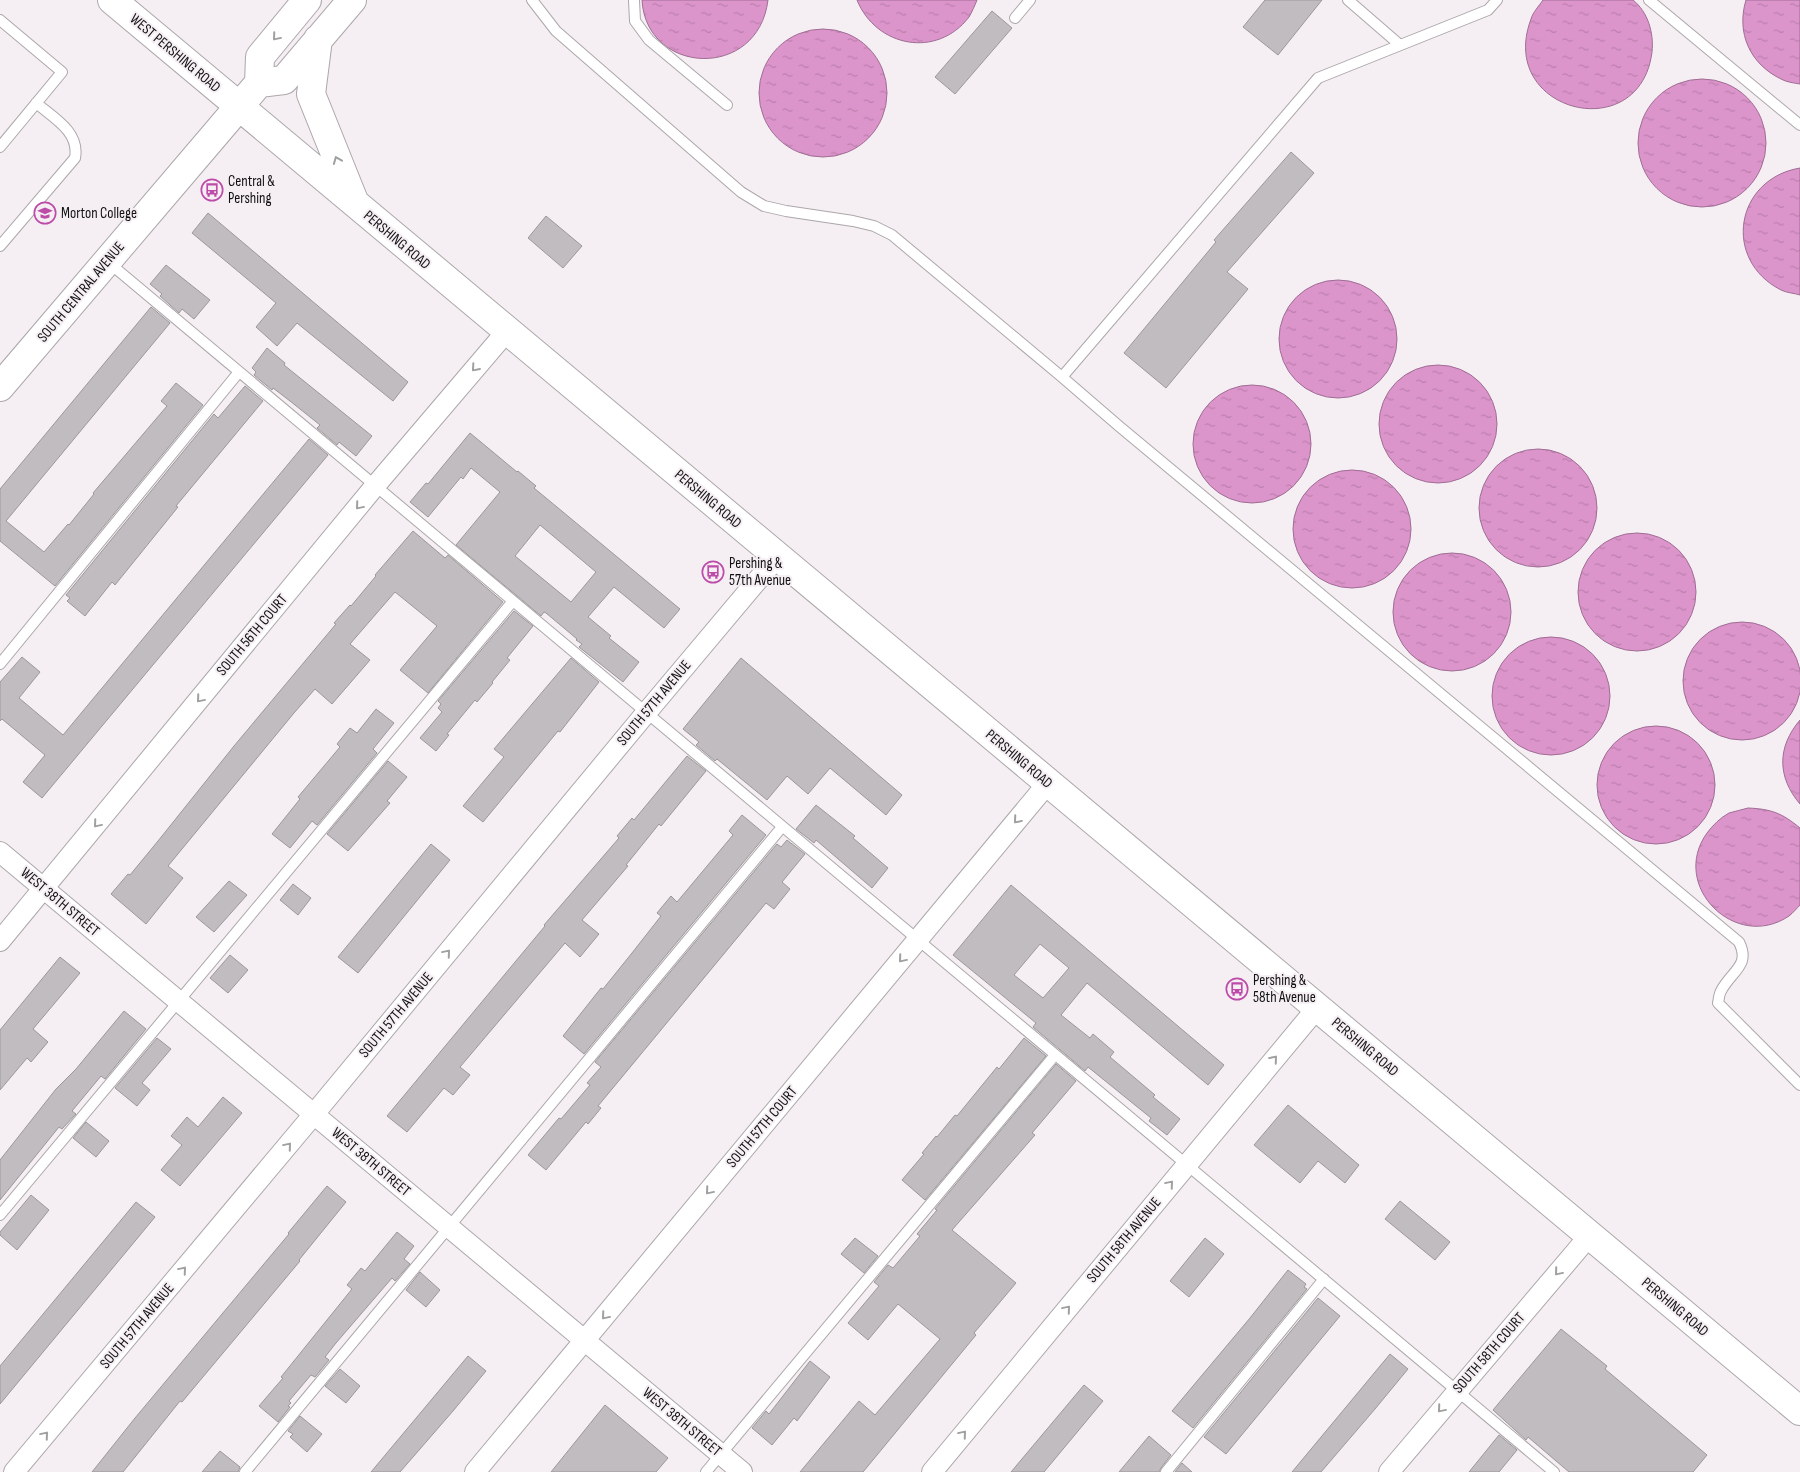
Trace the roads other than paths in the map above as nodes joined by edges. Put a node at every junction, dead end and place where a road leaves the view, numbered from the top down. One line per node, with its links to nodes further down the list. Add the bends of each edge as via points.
1 (112, 0): 17 (main road, WEST PERSHING ROAD)
2 (307, 0): 14 (main road, one-way to 14, via 260,57)
3 (352, 0): 12 (main road)
4 (532, 0): 25 (lane, via 556,31 741,192 764,206 853,221 892,235)
5 (634, 0): 16 (lane, via 635,21 649,40)
6 (1030, 0): 10 (lane)
7 (1348, 0): 13 (lane)
8 (1496, 0): 13 (lane, via 1488,10)
9 (1649, 0): 18 (lane)
10 (1015, 18)
11 (0, 20): 15 (lane, via 62,72)
12 (318, 40): 14 (main road, via 284,80); 20 (main road, one-way to 12, via 311,94)
13 (1400, 45): 25 (lane, via 1318,78)
14 (258, 83): 17 (main road, SOUTH CENTRAL AVENUE)
15 (36, 103): 19 (lane); 21 (lane, via 70,132 77,148 75,158)
16 (728, 105)
17 (238, 107): 20 (main road, PERSHING ROAD); 22 (main road, SOUTH CENTRAL AVENUE)
18 (1800, 126)
19 (0, 147)
20 (356, 205): 23 (main road, PERSHING ROAD)
21 (0, 246)
22 (107, 262): 24 (lane); 26 (main road, SOUTH CENTRAL AVENUE)
23 (507, 331): 27 (street, SOUTH 56TH COURT, one-way to 27); 28 (main road, PERSHING ROAD)
24 (239, 372): 27 (lane); 30 (lane)
25 (1062, 377): 41 (lane, via 1739,942 1744,955 1742,963 1721,991 1718,1003)
26 (0, 387)
27 (375, 486): 29 (lane); 35 (street, SOUTH 56TH COURT, one-way to 35)
28 (777, 557): 31 (street, SOUTH 57TH AVENUE); 32 (main road, PERSHING ROAD)
29 (513, 601): 31 (lane); 38 (lane)
30 (0, 664)
31 (646, 713): 33 (lane); 42 (street, SOUTH 57TH AVENUE, one-way to 31)
32 (1048, 783): 36 (street, SOUTH 57TH COURT, one-way to 36); 39 (main road, PERSHING ROAD)
33 (782, 827): 36 (lane); 45 (lane)
34 (0, 852): 35 (street, WEST 38TH STREET)
35 (44, 888): 37 (street, SOUTH 56TH COURT); 38 (street, WEST 38TH STREET)
36 (918, 940): 40 (lane); 48 (street, SOUTH 57TH COURT, one-way to 48)
37 (0, 941)
38 (179, 1001): 42 (street, WEST 38TH STREET); 44 (lane)
39 (1317, 1008): 43 (street, SOUTH 58TH AVENUE, one-way to 39); 46 (main road, PERSHING ROAD)
40 (1055, 1055): 43 (lane); 51 (lane)
41 (1800, 1085)
42 (314, 1114): 45 (street, WEST 38TH STREET); 52 (street, SOUTH 57TH AVENUE, one-way to 42)
43 (1187, 1165): 47 (lane); 57 (street, SOUTH 58TH AVENUE, one-way to 43)
44 (0, 1215)
45 (449, 1227): 48 (street, WEST 38TH STREET); 53 (lane)
46 (1590, 1235): 49 (street, SOUTH 58TH COURT, one-way to 49); 50 (main road, PERSHING ROAD)
47 (1324, 1279): 49 (lane); 58 (lane)
48 (585, 1340): 51 (street, WEST 38TH STREET); 54 (street, SOUTH 57TH COURT)
49 (1456, 1391): 59 (street, SOUTH 58TH COURT, one-way to 59); 60 (lane)
50 (1800, 1410)
51 (721, 1454): 55 (lane); 56 (street, WEST 38TH STREET)
52 (14, 1472)
53 (245, 1472)
54 (475, 1472)
55 (706, 1472)
56 (742, 1472)
57 (932, 1472)
58 (1166, 1472)
59 (1389, 1472)
60 (1554, 1472)

